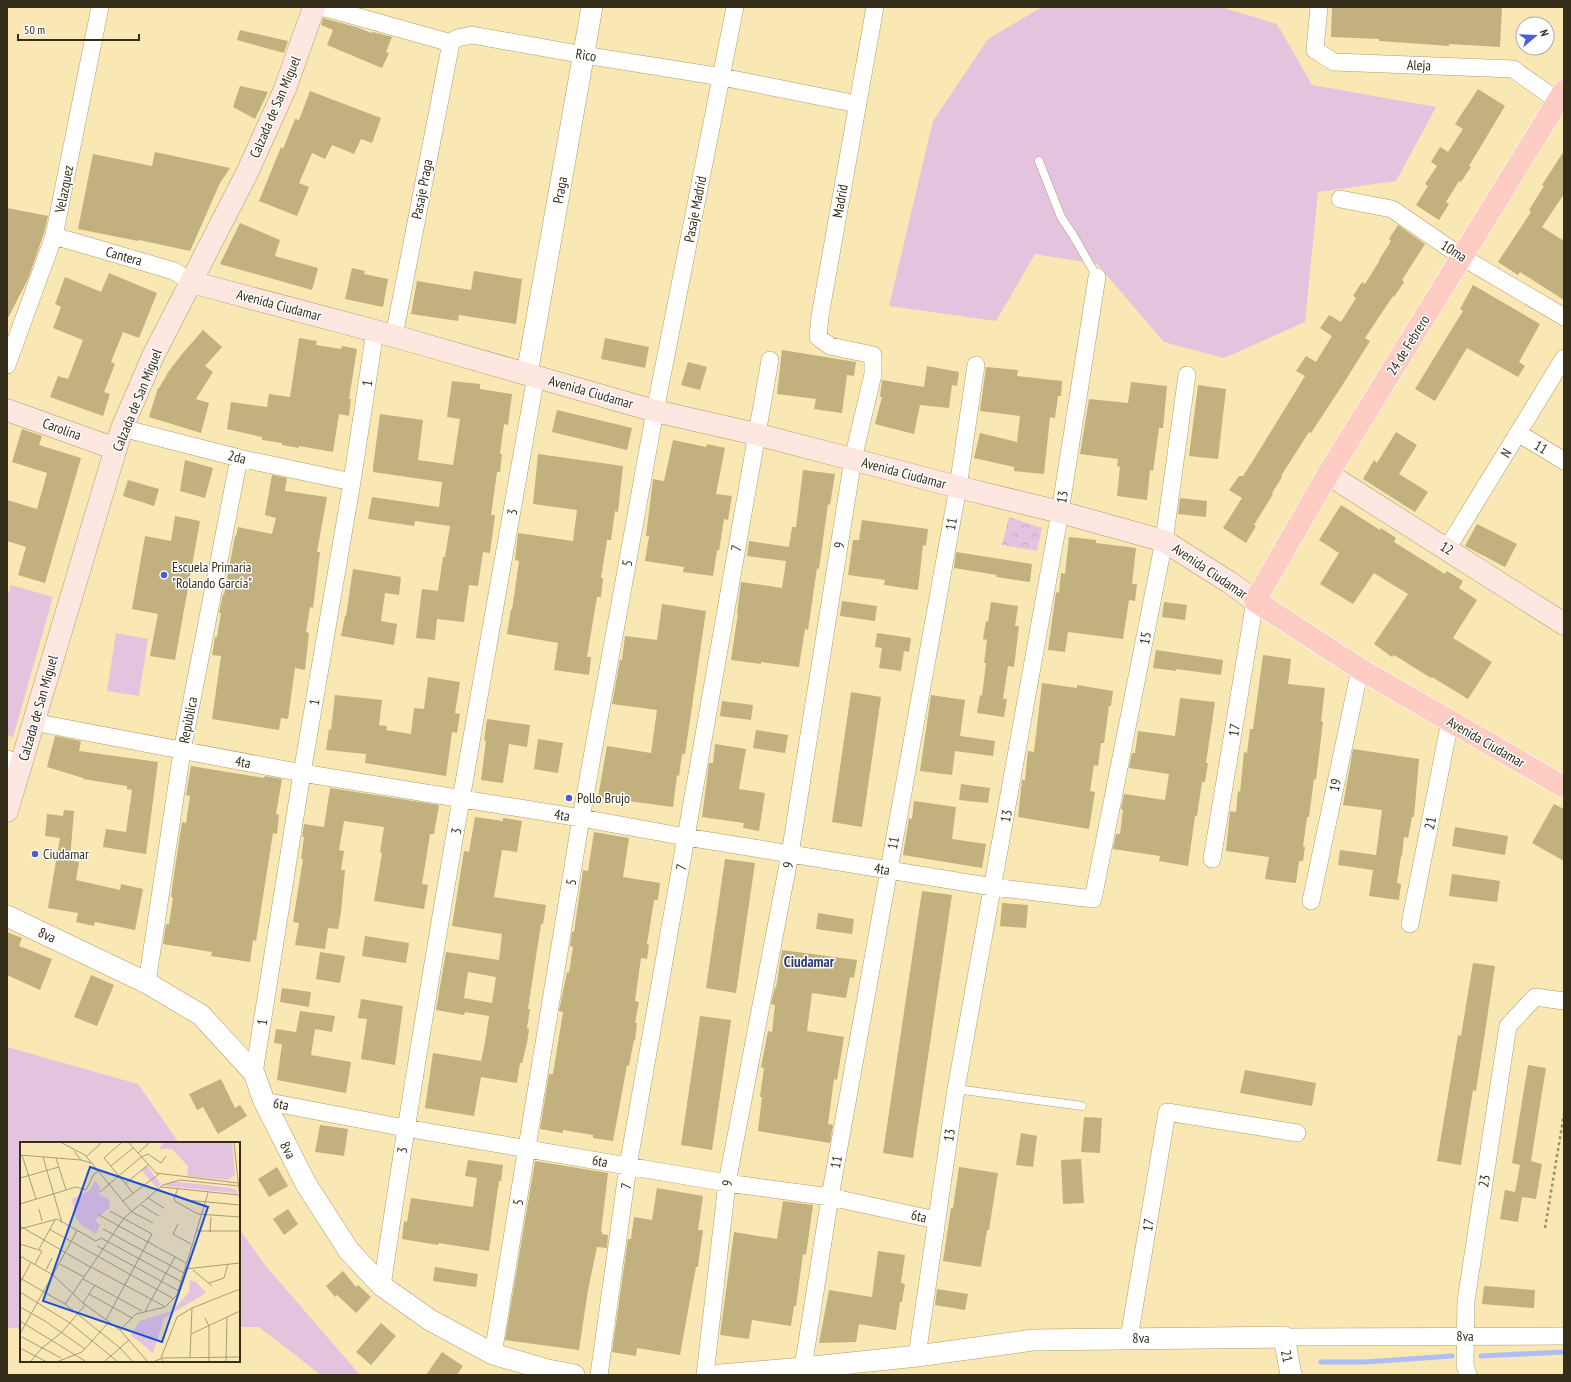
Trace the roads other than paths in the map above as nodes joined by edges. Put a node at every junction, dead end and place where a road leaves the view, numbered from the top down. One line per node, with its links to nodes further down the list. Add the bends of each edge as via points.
1 (100, 7): 15 (street, Velazquez)
2 (314, 7): 18 (main road, Calzada de San Miguel, via 286,89)
3 (319, 7): 8 (street)
4 (592, 7): 9 (street, Praga)
5 (735, 7): 10 (street, Pasaje Madrid)
6 (875, 7): 12 (street, Madrid)
7 (1318, 7): 11 (street, Aleja, via 1315,50 1334,62 1513,69)
8 (451, 43): 9 (street, Rico, via 457,38 472,35); 20 (street, Pasaje Praga)
9 (584, 55): 10 (street, Rico); 26 (street, Praga)
10 (722, 77): 12 (street, Rico); 29 (street, Pasaje Madrid)
11 (1561, 96): 16 (main road, 24 de Febrero)
12 (857, 104): 21 (street, Madrid, via 818,337 830,346)
13 (1039, 161): 17 (lane, via 1061,217)
14 (1340, 199): 16 (street, 10ma, via 1392,209)
15 (54, 236): 18 (street, Cantera, via 174,271); 24 (street, Velazquez)
16 (1462, 257): 19 (street, 10ma); 37 (main road, 24 de Febrero)
17 (1097, 277): 40 (street, 13)
18 (192, 282): 20 (main road, Avenida Ciudamar); 30 (main road, Calzada de San Miguel, via 153,356)
19 (1564, 317)
20 (384, 334): 26 (main road, Avenida Ciudamar); 38 (street, 1)
21 (873, 355): 35 (street, 9, via 873,374)
22 (1564, 358): 31 (street, N)
23 (770, 360): 32 (street, 7)
24 (7, 365)
25 (976, 365): 39 (street, 11)
26 (531, 375): 29 (main road, Avenida Ciudamar); 52 (street, 3)
27 (1187, 375): 41 (street, 15)
28 (7, 410): 33 (main road, Carolina)
29 (655, 411): 32 (main road, Avenida Ciudamar); 54 (street, 5)
30 (122, 428): 33 (main road, Calzada de San Miguel); 34 (street, 2da)
31 (1518, 433): 36 (street, 11); 42 (street, N)
32 (756, 434): 35 (main road, Avenida Ciudamar); 55 (street, 7)
33 (116, 449): 47 (main road, Calzada de San Miguel)
34 (239, 458): 38 (street, 2da); 48 (street, República)
35 (853, 459): 39 (main road, Avenida Ciudamar); 56 (street, 9)
36 (1564, 461)
37 (1328, 474): 42 (main road, 12); 43 (main road, 24 de Febrero)
38 (352, 482): 50 (street, 1)
39 (958, 487): 40 (main road, Avenida Ciudamar); 58 (street, 11)
40 (1060, 512): 41 (main road, Avenida Ciudamar); 59 (street, 13)
41 (1164, 540): 43 (main road, Avenida Ciudamar); 60 (street, 15)
42 (1448, 549): 44 (main road, 12)
43 (1255, 601): 45 (main road, Avenida Ciudamar); 57 (street, 17)
44 (1564, 624)
45 (1360, 669): 46 (main road, Avenida Ciudamar); 61 (street, 19)
46 (1450, 721): 51 (main road, Avenida Ciudamar); 63 (street, 21)
47 (33, 722): 48 (street, 4ta); 49 (main road, Calzada de San Miguel)
48 (182, 750): 50 (street, 4ta); 64 (street, República)
49 (14, 762): 53 (main road, Calzada de San Miguel)
50 (302, 773): 52 (street, 4ta); 66 (street, 1)
51 (1564, 787)
52 (461, 798): 54 (street, 4ta); 70 (street, 3)
53 (7, 811)
54 (581, 818): 55 (street, 4ta); 72 (street, 5)
55 (686, 837): 56 (street, 4ta); 73 (street, 7)
56 (790, 854): 58 (street, 4ta); 74 (street, 9)
57 (1212, 859)
58 (888, 870): 59 (street, 4ta); 75 (street, 11)
59 (993, 887): 60 (street, 4ta); 67 (street, 13)
60 (1093, 899)
61 (1310, 901)
62 (7, 916): 64 (street, 8va)
63 (1410, 924)
64 (147, 982): 66 (street, 8va, via 201,1015)
65 (1564, 1002): 78 (street, 23, via 1535,997 1508,1026 1466,1301)
66 (254, 1073): 68 (street, 8va)
67 (956, 1089): 69 (lane); 76 (street, 13)
68 (264, 1101): 70 (street, 6ta); 77 (street, 8va, via 306,1184 349,1251)
69 (1082, 1106)
70 (405, 1128): 72 (street, 6ta); 77 (street, 3)
71 (1297, 1133): 81 (street, 17, via 1167,1112)
72 (527, 1148): 73 (street, 6ta); 82 (street, 5)
73 (628, 1166): 74 (street, 6ta); 87 (street, 7)
74 (727, 1184): 75 (street, 6ta); 88 (street, 9)
75 (830, 1197): 76 (street, 6ta); 84 (street, 11)
76 (936, 1220): 83 (street, 13)
77 (382, 1286): 82 (street, 8va, via 430,1320)
78 (1465, 1336): 79 (street, 8va); 80 (street, 8va); 91 (street, 23, via 1465,1365)
79 (1564, 1336)
80 (1284, 1337): 81 (street, 8va); 90 (street, 21)
81 (1129, 1338): 83 (street, 8va, via 1034,1340)
82 (493, 1354): 86 (street, 8va)
83 (917, 1356): 85 (street, 8va)
84 (803, 1368): 85 (street, 8va); 89 (street, 8va)
85 (844, 1369)
86 (574, 1375)
87 (599, 1375)
88 (704, 1375)
89 (720, 1375)
90 (1291, 1375)
91 (1468, 1375)

